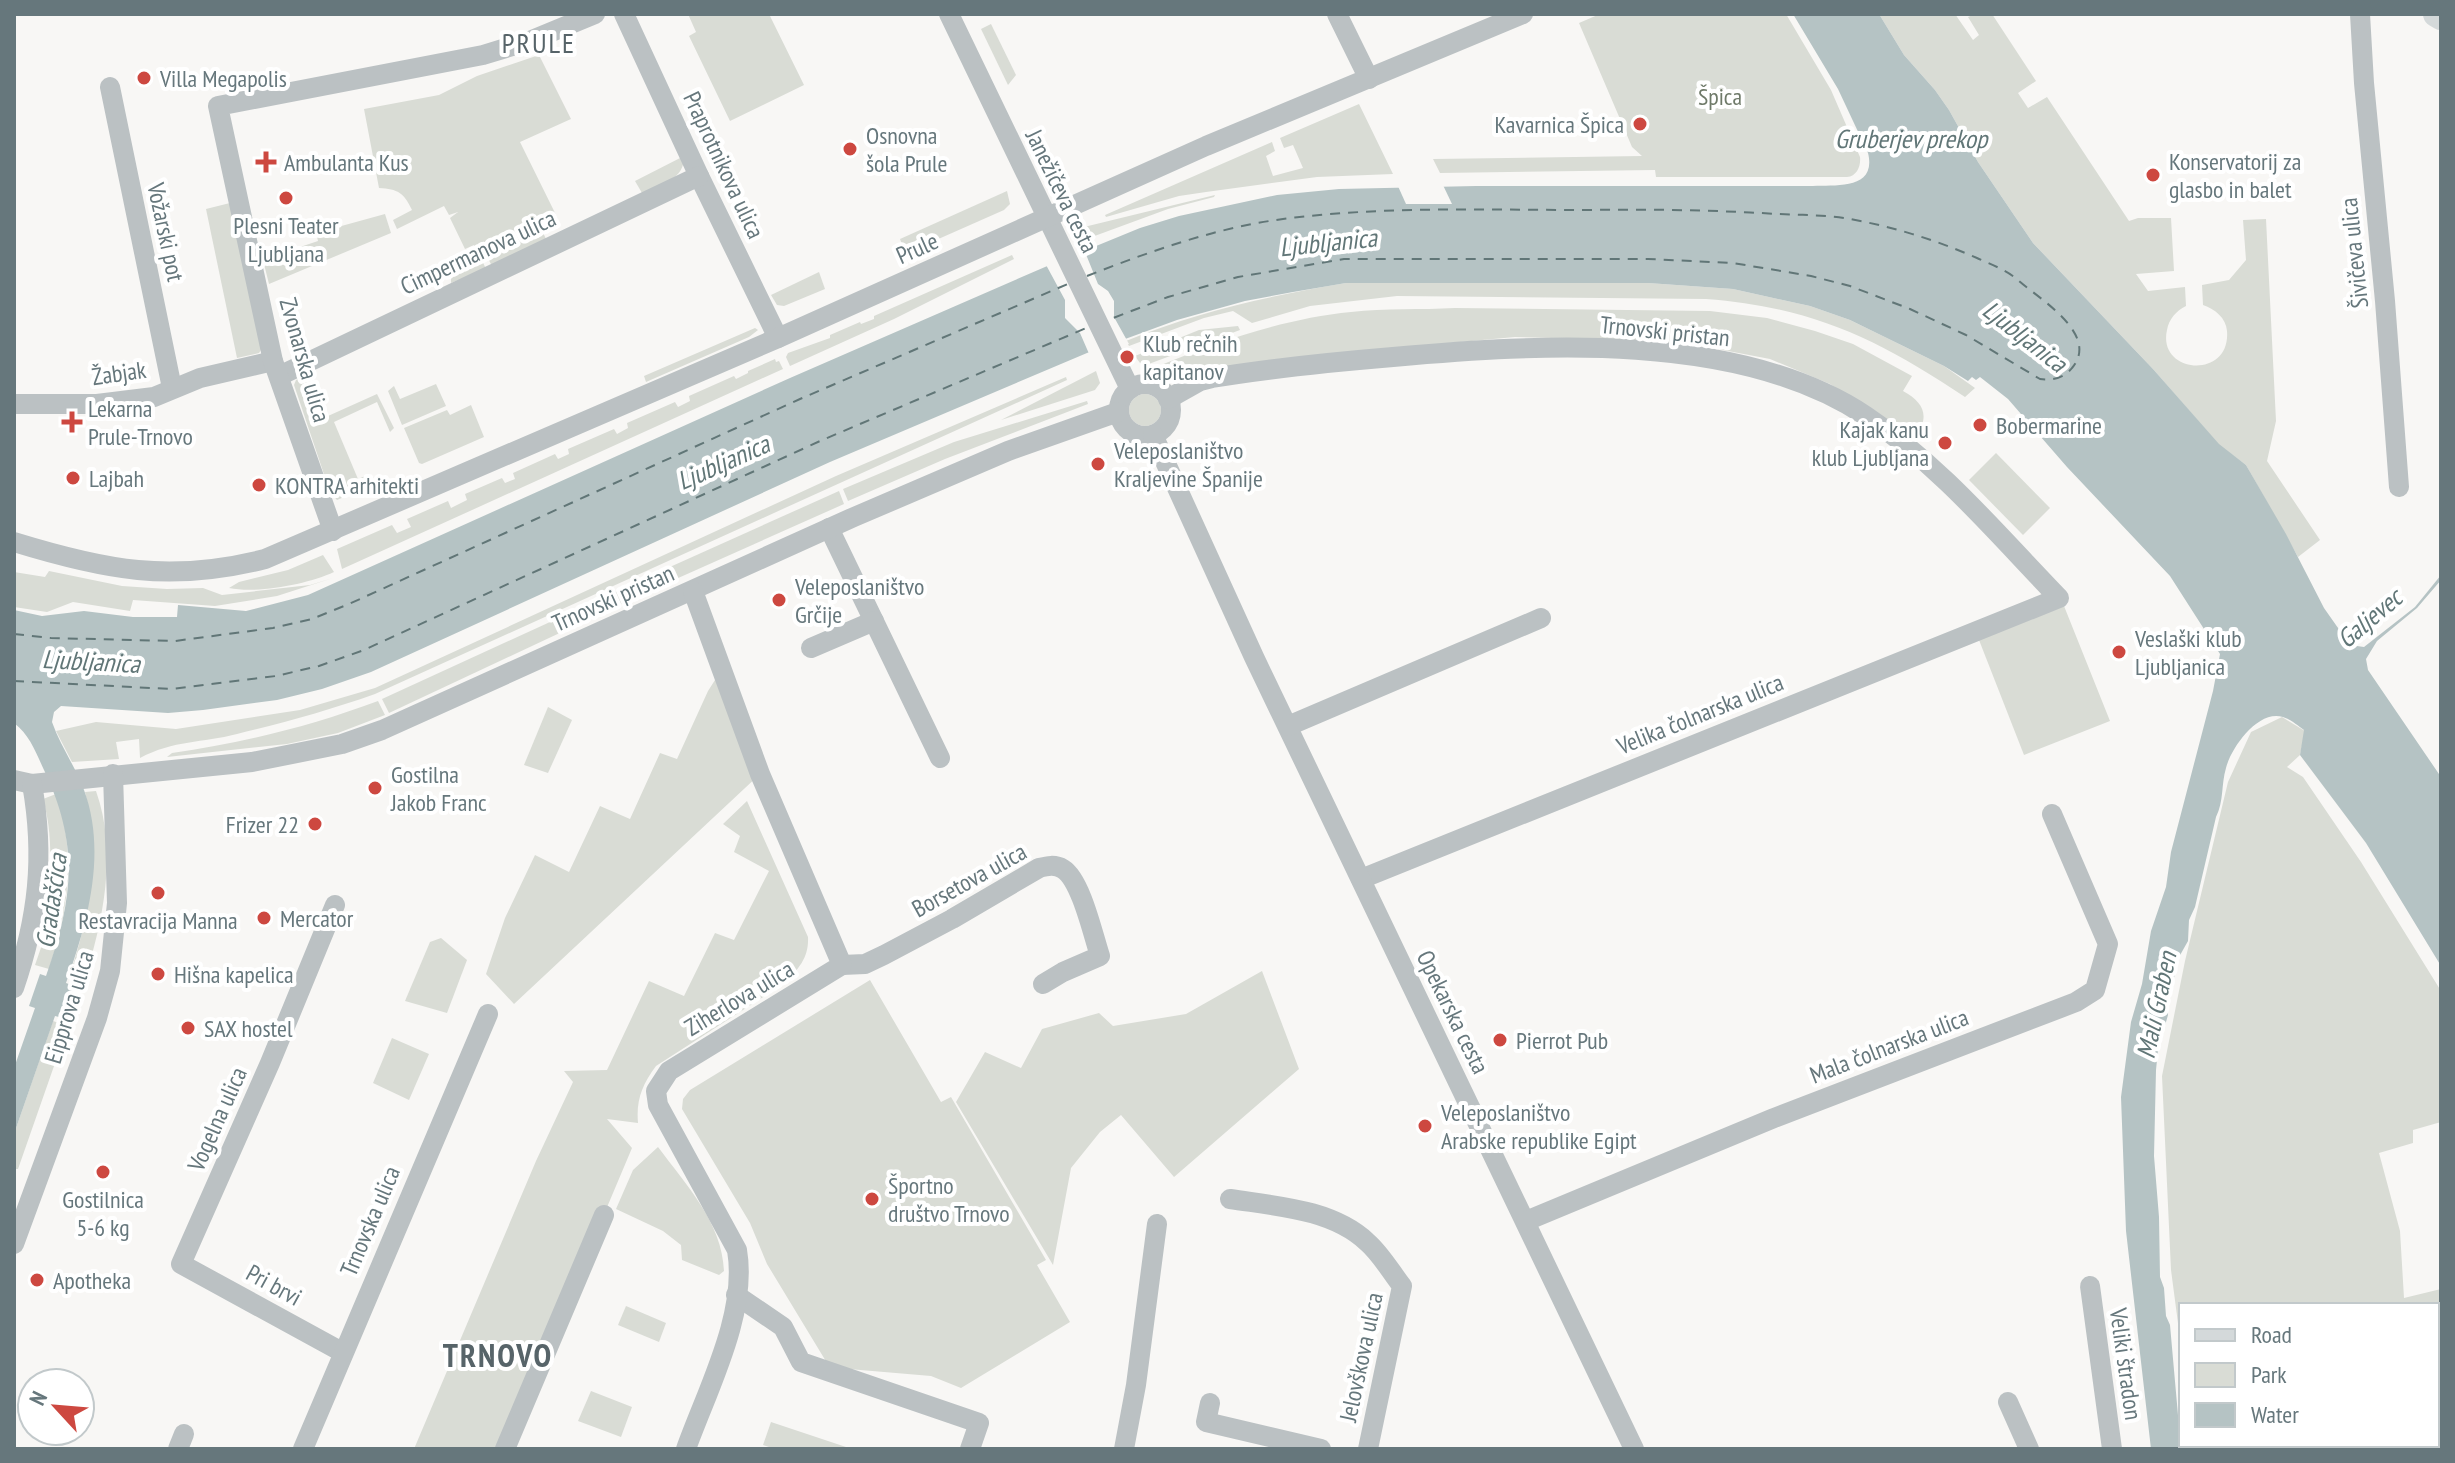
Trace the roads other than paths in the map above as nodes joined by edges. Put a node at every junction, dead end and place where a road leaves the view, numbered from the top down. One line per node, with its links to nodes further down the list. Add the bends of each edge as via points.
1 (595, 14): 12 (street, Zvonarska ulica, via 483,55 218,106)
2 (624, 14): 9 (street, Praprotnikova ulica)
3 (949, 14): 10 (street, Janežičeva cesta)
4 (1337, 14): 7 (street)
5 (1523, 14): 7 (street, Prule)
6 (2360, 14): 19 (street, Šivičeva ulica)
7 (1369, 79): 10 (street, Prule)
8 (110, 87): 13 (street, Vožarski pot)
9 (699, 176): 11 (street, Praprotnikova ulica); 12 (street, Cimpermanova ulica)
10 (1046, 219): 11 (street, Prule); 14 (street, Janežičeva cesta)
11 (778, 338): 21 (street, Prule)
12 (276, 369): 13 (street, Žabjak, via 200,378); 21 (street, Zvonarska ulica)
13 (172, 388): 16 (street, Žabjak, via 154,397 97,404)
14 (1130, 389): 15 (street, via 1149,385); 17 (street)
15 (1177, 394): 18 (street, via 1170,418); 24 (street, Trnovski pristan, via 1200,381 1236,374 1498,349 1625,349 1722,361 1778,374 1864,414 1933,466)
16 (14, 404)
17 (1118, 412): 18 (street, via 1130,431); 20 (street, Trnovski pristan, via 1008,451)
18 (1153, 435): 28 (street, Opekarska cesta)
19 (2399, 487)
20 (829, 528): 23 (street, Trnovski pristan); 26 (street)
21 (333, 531): 22 (street, Prule, via 265,559 169,573 99,566)
22 (14, 542)
23 (693, 591): 30 (street, Trnovski pristan, via 382,730 302,754); 35 (street, via 760,774)
24 (2059, 598): 33 (street, Velika čolnarska ulica)
25 (1541, 618): 28 (street)
26 (874, 621): 27 (street); 29 (street)
27 (811, 648)
28 (1288, 726): 33 (street, Opekarska cesta)
29 (940, 758)
30 (113, 774): 31 (street, Trnovski pristan); 43 (street, Eipprova ulica, via 117,903 110,971)
31 (30, 782): 37 (street, via 40,843 38,887)
32 (2052, 814): 41 (street, Mala čolnarska ulica, via 2108,944 2095,990)
33 (1361, 879): 41 (street, Opekarska cesta)
34 (335, 905): 44 (street, Vogelna ulica)
35 (842, 965): 36 (street, Borsetova ulica, via 865,964 884,955 1052,865 1075,881 1100,956); 46 (street, Ziherlova ulica, via 669,1071 656,1091 658,1105 737,1250)
36 (1043, 984)
37 (14, 988)
38 (488, 1014): 47 (street, Trnovska ulica)
39 (1230, 1199): 56 (street, Jelovškova ulica, via 1300,1210 1341,1224 1367,1241 1402,1286)
40 (604, 1215): 51 (street)
41 (1526, 1221): 57 (street, Opekarska cesta)
42 (1157, 1224): 54 (street)
43 (14, 1244)
44 (181, 1264): 47 (street, Pri brvi)
45 (2090, 1286): 59 (street, Veliki štradon)
46 (736, 1295): 52 (street, Ziherlova ulica, via 730,1327); 53 (street, via 783,1327 801,1362 979,1423)
47 (342, 1352): 50 (street, Trnovska ulica)
48 (2008, 1402): 58 (street)
49 (1210, 1403): 55 (street, via 1206,1422)
50 (303, 1449)
51 (505, 1449)
52 (686, 1449)
53 (970, 1449)
54 (1124, 1449)
55 (1321, 1449)
56 (1368, 1449)
57 (1634, 1449)
58 (2029, 1449)
59 (2112, 1449)

